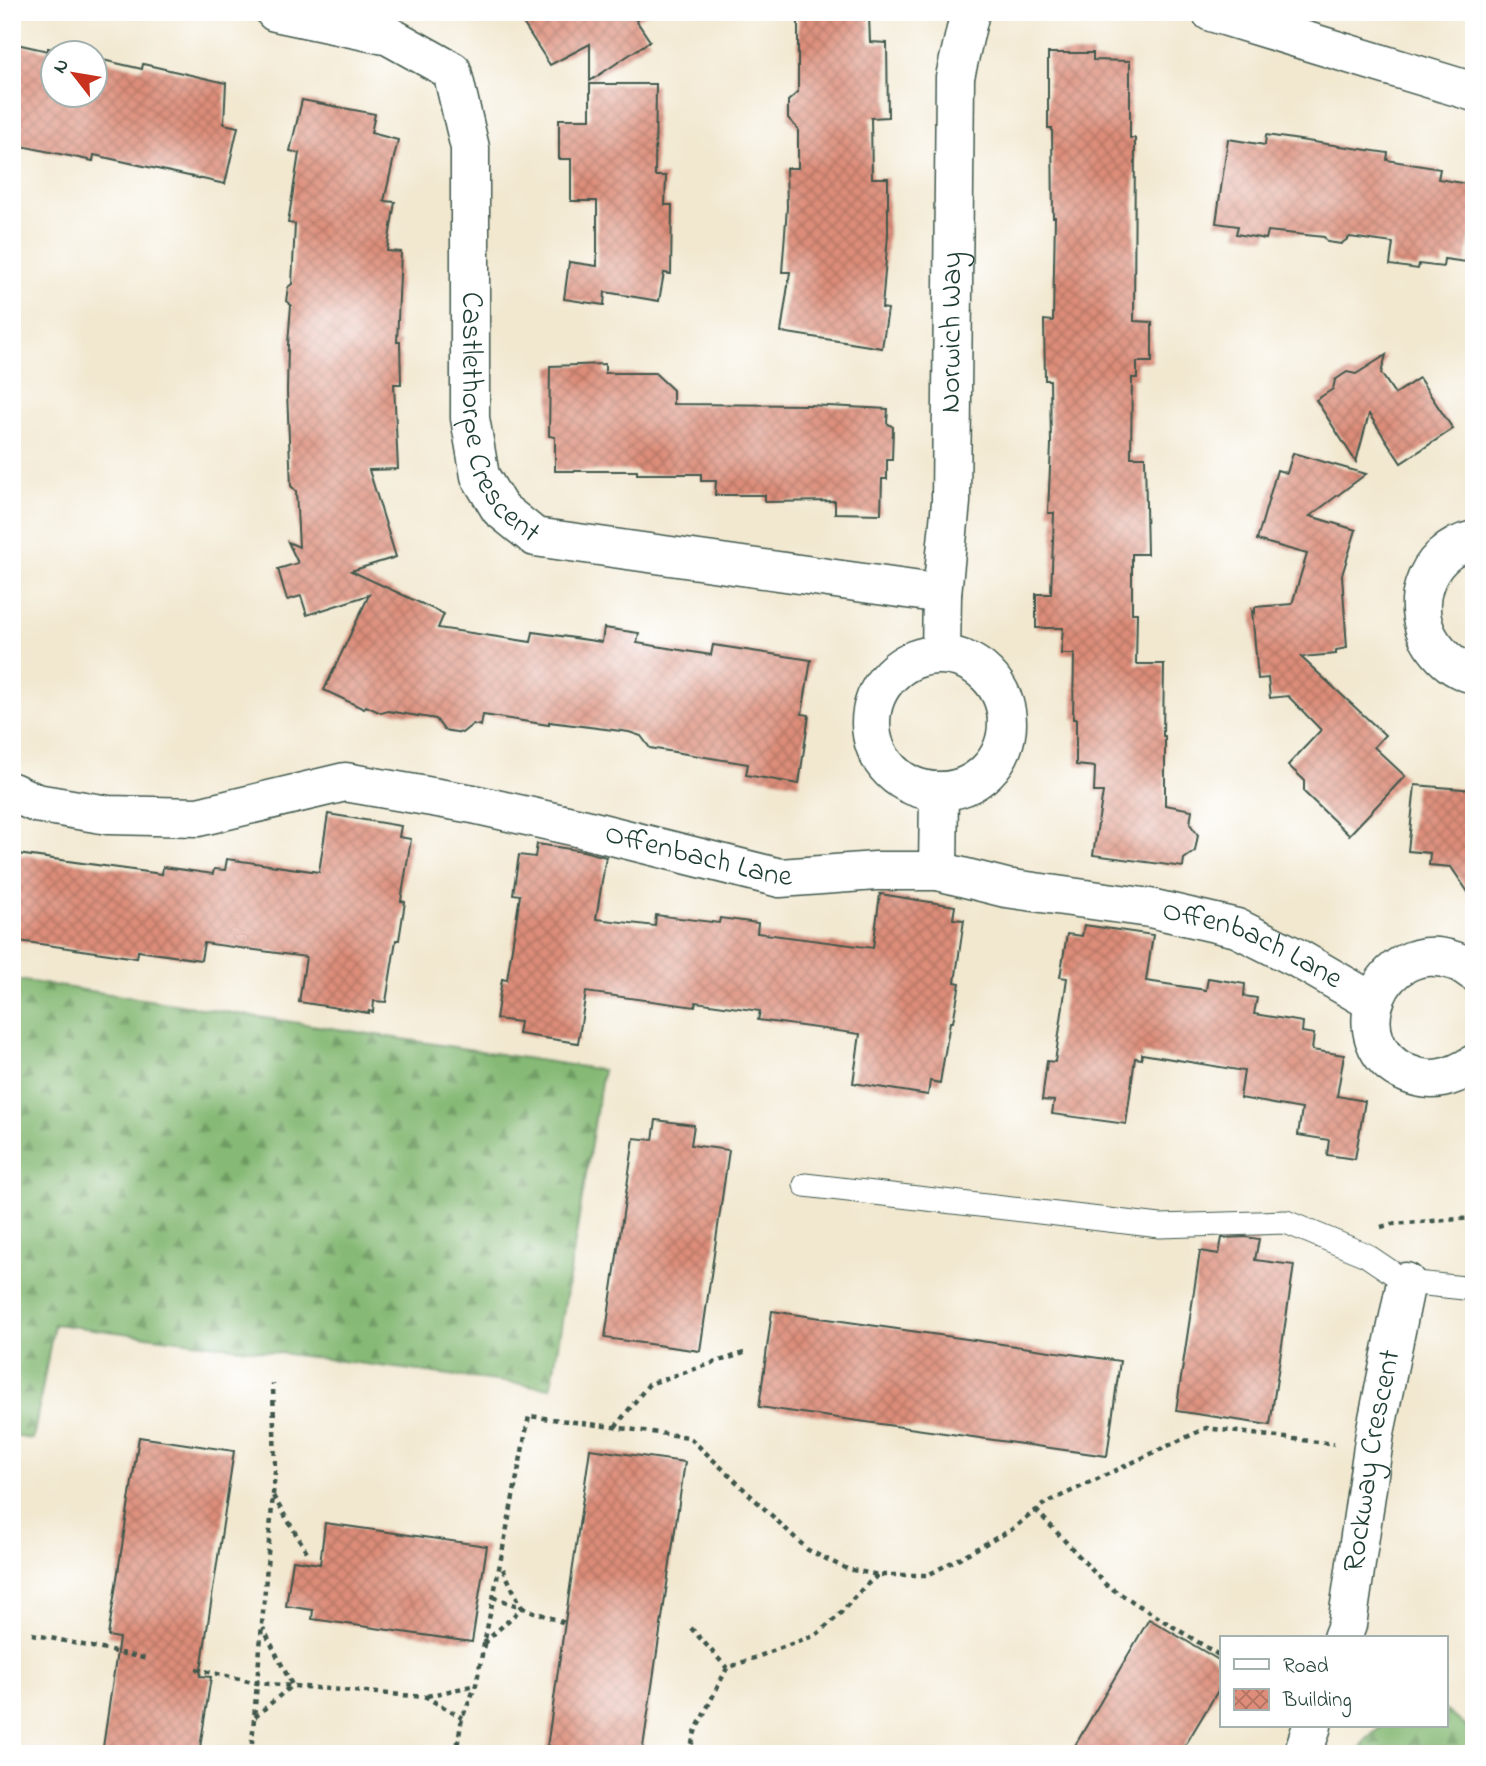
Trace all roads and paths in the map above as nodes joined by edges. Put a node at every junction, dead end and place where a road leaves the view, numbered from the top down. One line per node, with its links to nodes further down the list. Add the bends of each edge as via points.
1 (275, 12): 6 (street, Castlethorpe Crescent, via 389,36 452,71 470,149 470,418 480,476 500,509 535,537)
2 (970, 12): 6 (street, Norwich Way, via 955,77 951,502)
3 (1211, 12): 4 (street)
4 (1474, 92)
5 (1474, 540): 8 (street, via 1443,555 1428,573 1420,596 1421,620 1430,642 1446,661)
6 (942, 594): 7 (street, Norwich Way)
7 (941, 654): 10 (street, via 964,659 984,671 999,689 1007,712 1007,736 999,758 983,776 962,788); 10 (street, via 899,667 884,682 870,722 873,744 898,779 917,789)
8 (1474, 674)
9 (12, 792): 11 (street, Offenbach Lane, via 36,803 108,815 198,817 345,782 473,804 780,878)
10 (939, 792): 11 (street)
11 (938, 871): 13 (street, Offenbach Lane, via 1006,888 1150,908 1237,928)
12 (1474, 972): 13 (street, Offenbach Lane, via 1457,961 1416,959 1396,968)
13 (1373, 1002): 14 (street, Offenbach Lane, via 1375,1041 1400,1071 1438,1080)
14 (1474, 1064)
15 (805, 1185): 17 (lane, via 1160,1226 1286,1222)
16 (1474, 1218): 17 (path, via 1392,1224)
17 (1335, 1242): 18 (lane, via 1366,1255)
18 (1406, 1282): 19 (lane); 23 (street, Rockway Crescent)
19 (1474, 1289)
20 (747, 1352): 22 (path, via 649,1384)
21 (273, 1384): 24 (path)
22 (614, 1427): 27 (path, via 529,1416); 28 (path, via 689,1437 808,1550 847,1569)
23 (1373, 1450): 25 (path, via 1206,1428); 35 (street, Rockway Crescent)
24 (273, 1495): 26 (path); 32 (path)
25 (1036, 1510): 28 (path, via 1011,1530 928,1575); 37 (path, via 1106,1586)
26 (307, 1552)
27 (500, 1563): 29 (path); 30 (path)
28 (879, 1575): 39 (path, via 816,1635)
29 (493, 1597): 30 (path); 36 (path)
30 (522, 1608): 31 (path); 36 (path)
31 (565, 1623)
32 (262, 1627): 41 (path); 42 (path)
33 (691, 1629): 39 (path)
34 (32, 1634): 38 (path)
35 (1343, 1636)
36 (484, 1644): 43 (path)
37 (1220, 1656)
38 (148, 1659)
39 (727, 1668): 51 (path)
40 (197, 1669): 41 (path)
41 (257, 1683): 42 (path); 45 (path)
42 (292, 1685): 44 (path); 45 (path)
43 (476, 1685): 44 (path); 46 (path)
44 (426, 1696): 46 (path)
45 (254, 1717): 49 (path)
46 (462, 1718): 50 (path)
47 (1311, 1728): 53 (street)
48 (1027, 1752): 52 (path)
49 (251, 1754)
50 (456, 1754)
51 (689, 1754)
52 (1020, 1754)
53 (1303, 1754)

